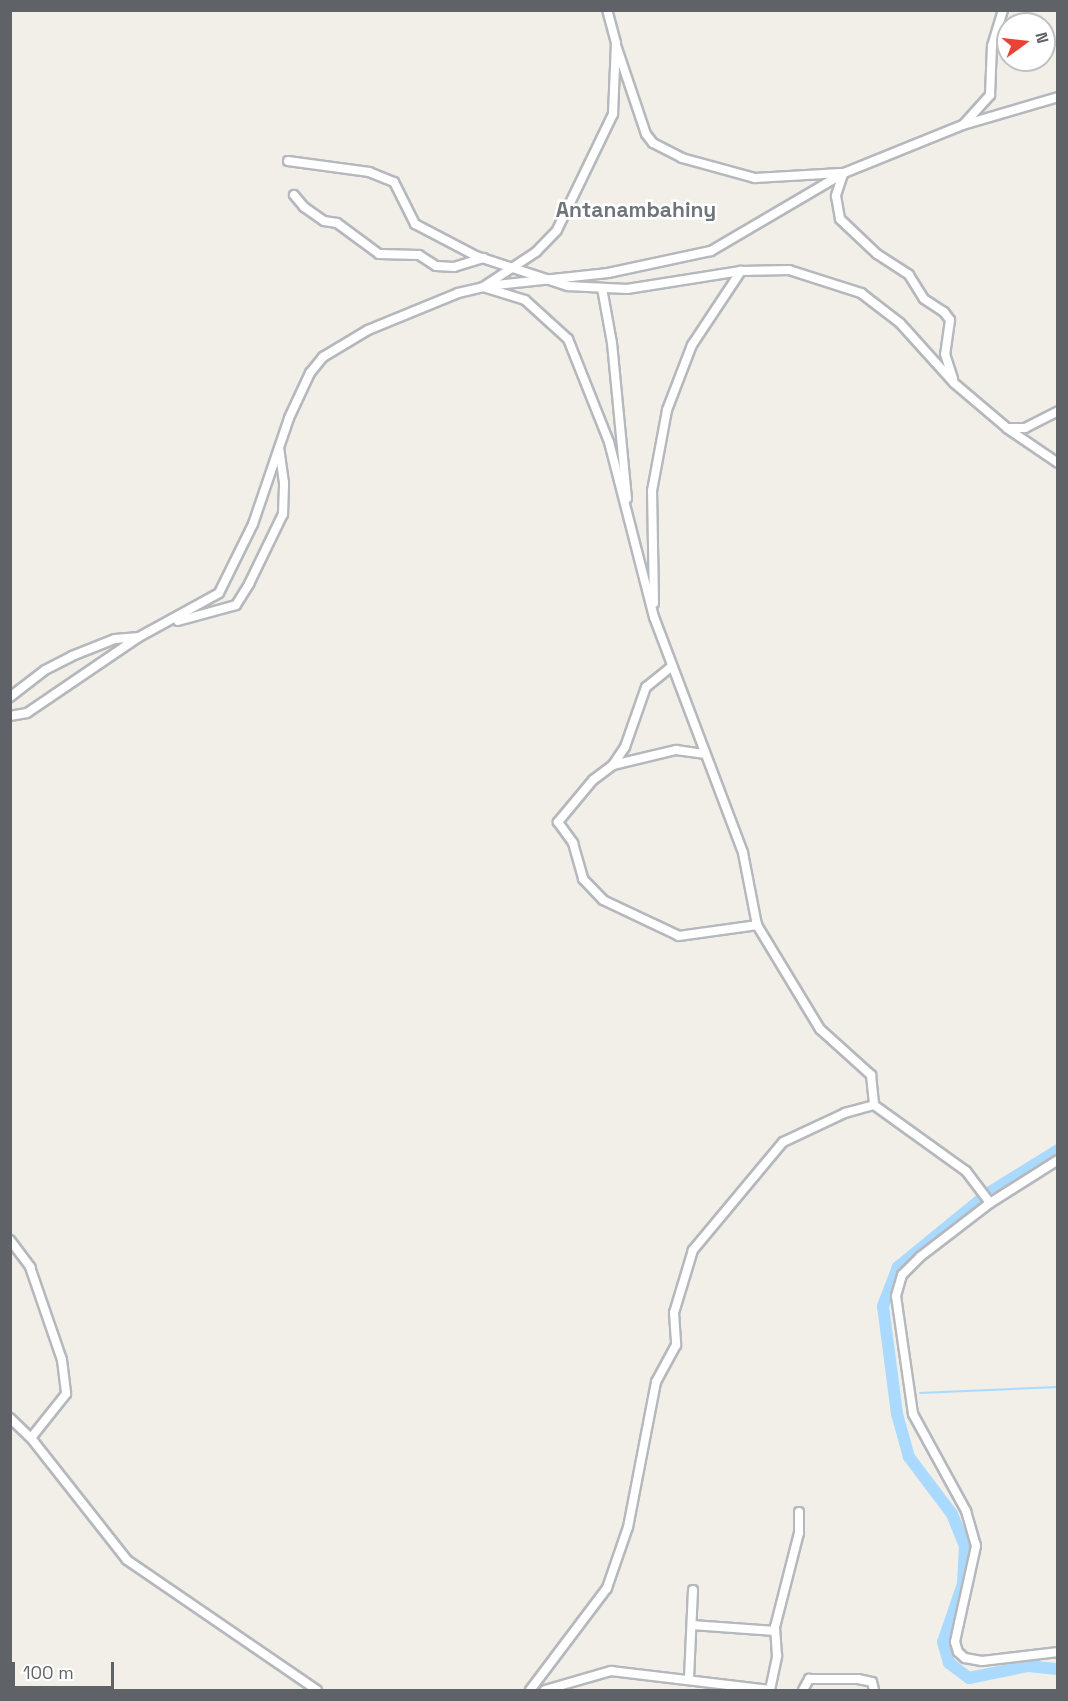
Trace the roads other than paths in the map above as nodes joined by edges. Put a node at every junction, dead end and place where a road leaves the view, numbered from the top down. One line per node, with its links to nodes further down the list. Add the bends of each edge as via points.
1 (607, 10): 3 (street)
2 (1003, 10): 5 (street, via 992,46 990,94)
3 (616, 44): 7 (street, via 646,134 653,143 682,158 755,178); 10 (street, via 613,114 588,174 557,230 536,252)
4 (1058, 97): 5 (street)
5 (963, 125): 7 (street)
6 (288, 161): 9 (street, via 369,172 394,182 415,224 452,246)
7 (844, 173): 12 (street, via 711,251 608,273); 15 (street, via 836,196 840,219 877,254 909,275 924,299 950,321 945,354)
8 (294, 195): 9 (street, via 304,207 337,223 379,254 419,255 436,266 454,267)
9 (484, 258): 10 (street)
10 (510, 268): 12 (street); 13 (street)
11 (741, 271): 14 (street, via 627,289); 15 (street, via 789,270 861,293 900,323); 21 (street, via 692,345 667,410 652,491)
12 (541, 279): 13 (street); 14 (street)
13 (483, 287): 18 (street, via 458,293 368,330 323,357 306,382); 20 (street, via 525,300 568,339 609,442)
14 (602, 288): 20 (street, via 614,354)
15 (954, 384): 17 (street)
16 (1058, 411): 17 (street, via 1025,428)
17 (1007, 428): 19 (street)
18 (279, 448): 22 (street, via 253,524 219,593); 22 (street, via 283,514 236,605)
19 (1058, 463)
20 (629, 520): 21 (street)
21 (654, 617): 24 (street)
22 (169, 624): 23 (street)
23 (139, 637): 25 (street, via 115,639 72,656 45,670); 26 (street, via 27,713)
24 (671, 667): 27 (street); 28 (street, via 646,687 625,747)
25 (10, 697)
26 (10, 716)
27 (704, 754): 28 (street, via 676,750); 29 (street, via 743,854)
28 (613, 765): 29 (street, via 593,780 558,822 573,843 584,879 603,900 679,936)
29 (757, 925): 30 (street, via 820,1029 871,1075)
30 (874, 1105): 32 (street, via 966,1171); 43 (street, via 845,1113 783,1142 693,1250 674,1313 676,1345 656,1382 628,1527 607,1588)
31 (1058, 1160): 32 (street)
32 (986, 1198): 40 (street, via 902,1275 896,1296 913,1414 966,1511 976,1546 959,1623 958,1652 965,1658 982,1661)
33 (10, 1240): 35 (street, via 30,1267 63,1360 66,1394)
34 (10, 1418): 35 (street)
35 (32, 1438): 42 (street, via 127,1560)
36 (799, 1512): 39 (street, via 799,1533)
37 (693, 1590): 38 (street)
38 (692, 1625): 39 (street); 41 (street)
39 (775, 1631): 45 (street, via 777,1656)
40 (1058, 1652)
41 (689, 1678): 44 (street, via 611,1671); 45 (street)
42 (317, 1690)
43 (530, 1690)
44 (545, 1690)
45 (770, 1690)
46 (803, 1690): 47 (street, via 809,1679 858,1679 872,1682)
47 (874, 1690)

